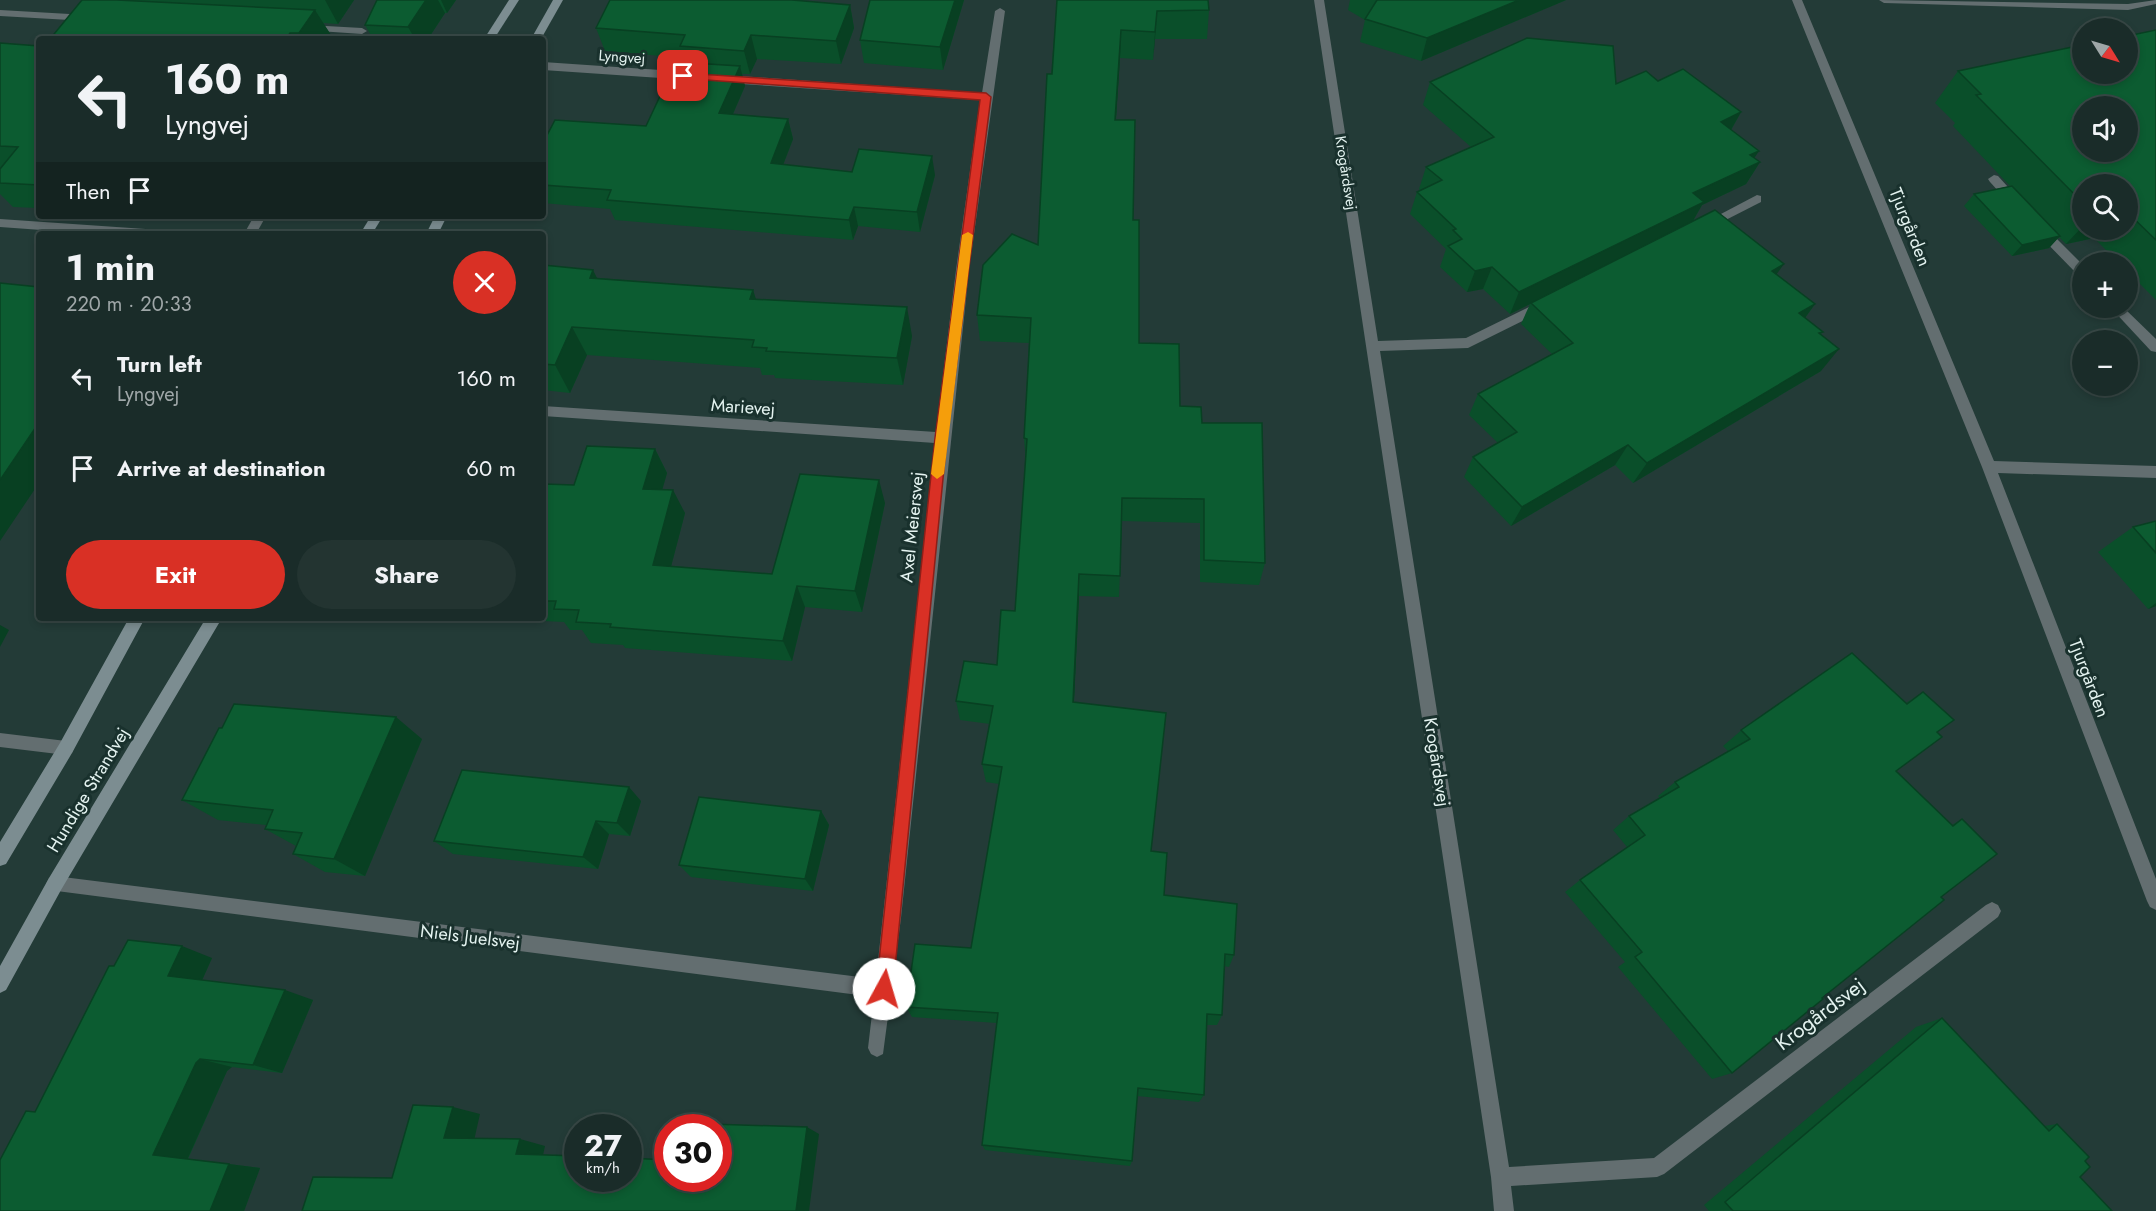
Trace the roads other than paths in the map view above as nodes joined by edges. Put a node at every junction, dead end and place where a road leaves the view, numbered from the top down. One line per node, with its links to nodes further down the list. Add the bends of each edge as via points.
1 (514, 0): 12 (main road)
2 (558, 0): 13 (main road)
3 (1319, 0): 24 (street, Krogårdsvej)
4 (1797, 0): 28 (street, Tjurgården)
5 (1884, 0): 6 (street, via 2128,7)
6 (2156, 2)
7 (1000, 11): 15 (street, Axel Meiersvej)
8 (0, 13): 9 (street)
9 (94, 18)
10 (292, 28): 11 (street)
11 (363, 30)
12 (491, 36)
13 (538, 36)
14 (546, 66): 15 (street, Lyngvej)
15 (986, 97): 27 (street, Axel Meiersvej)
16 (1994, 179): 21 (street)
17 (1757, 200): 20 (street)
18 (0, 223): 19 (street)
19 (116, 231)
20 (1693, 231)
21 (2072, 262)
22 (1554, 300): 24 (street, via 1468,343)
23 (2127, 318): 25 (street)
24 (1373, 346): 41 (street, Krogårdsvej)
25 (2156, 347)
26 (546, 411): 27 (street, Marievej)
27 (941, 438): 39 (street, Axel Meiersvej)
28 (1989, 467): 29 (street); 36 (street, Tjurgården)
29 (2156, 472)
30 (135, 621): 33 (main road)
31 (212, 621): 35 (main road, Hundige Strandvej)
32 (0, 740): 33 (street)
33 (66, 748): 34 (main road)
34 (0, 858)
35 (55, 884): 38 (main road, Hundige Strandvej); 39 (street, Niels Juelsvej)
36 (2156, 901)
37 (1992, 911): 41 (street, Krogårdsvej, via 1657,1167)
38 (0, 984)
39 (884, 989): 40 (street, Axel Meiersvej)
40 (877, 1048)
41 (1501, 1177): 42 (street, Krogårdsvej)
42 (1504, 1211)

